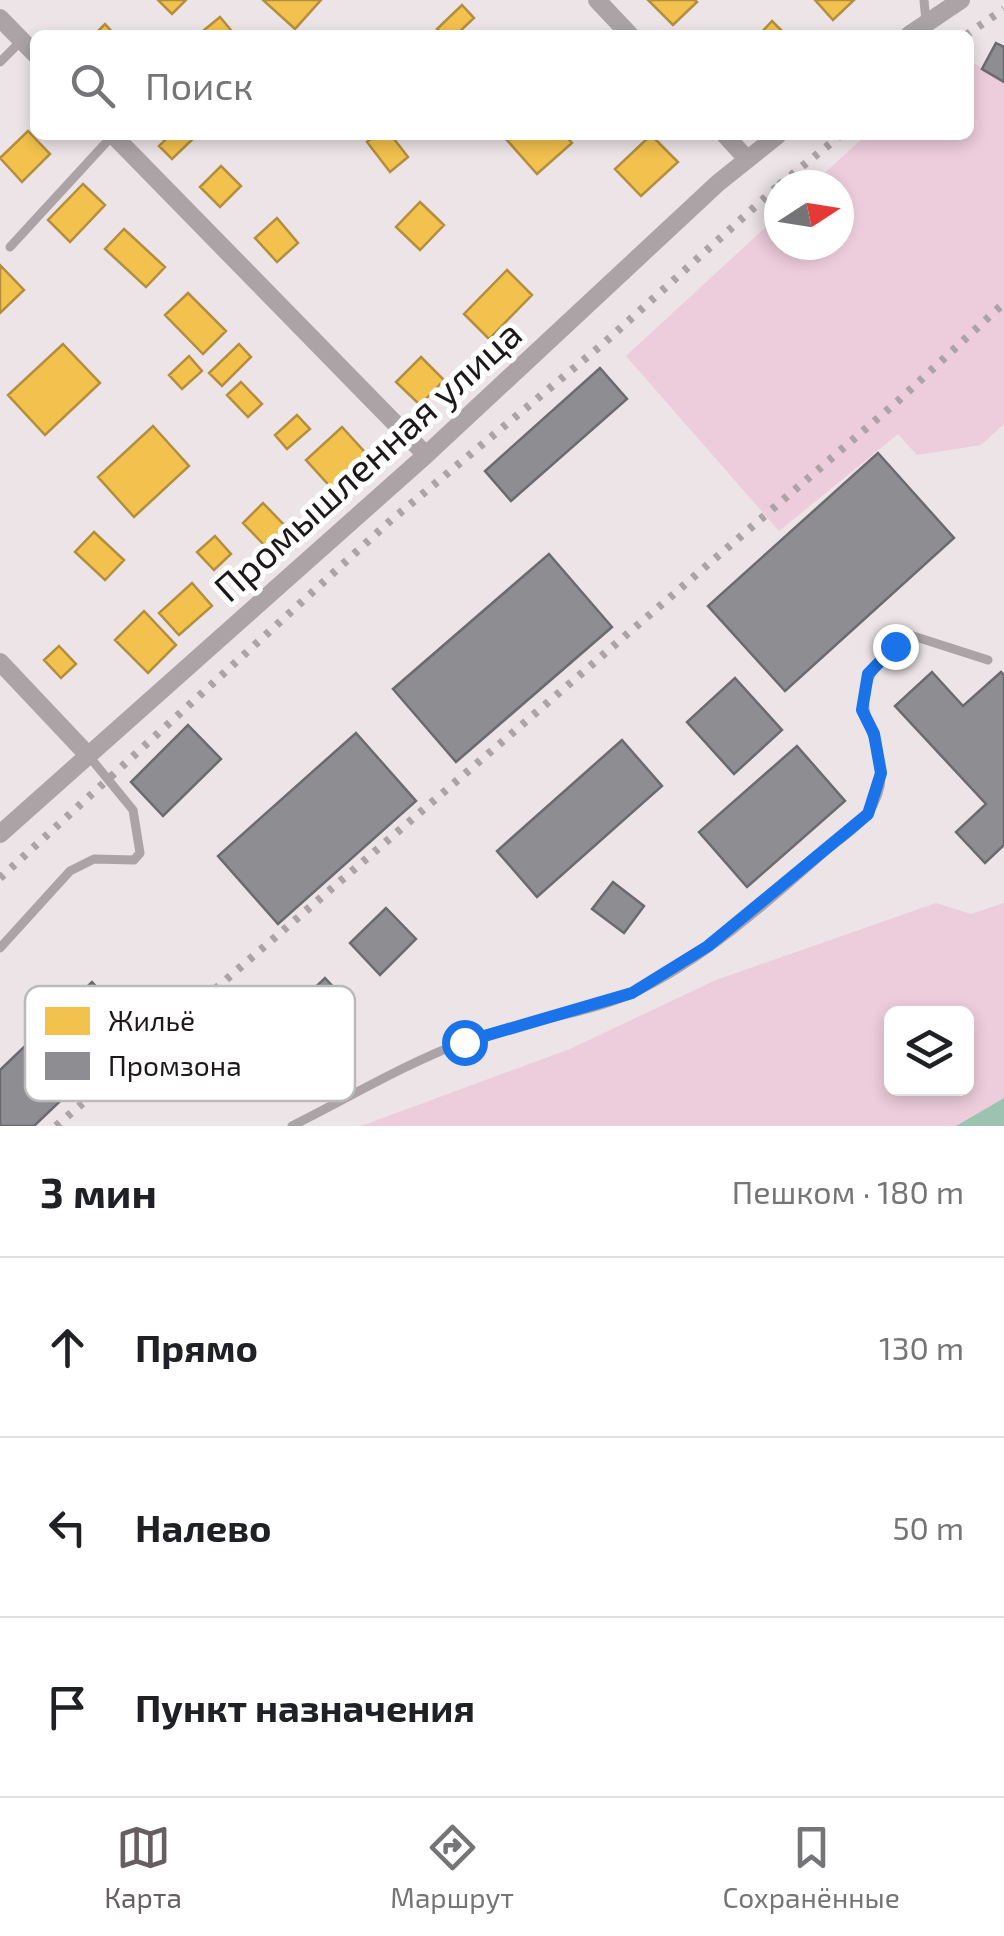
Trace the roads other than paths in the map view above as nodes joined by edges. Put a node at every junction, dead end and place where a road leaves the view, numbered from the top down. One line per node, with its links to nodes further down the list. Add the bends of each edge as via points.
1 (597, 0): 6 (street)
2 (924, 0): 5 (lane)
3 (961, 0): 5 (street)
4 (0, 18): 8 (street)
5 (926, 22): 7 (street)
6 (625, 30)
7 (916, 30)
8 (28, 47): 9 (lane)
9 (0, 62)
10 (108, 140): 15 (lane)
11 (118, 140): 16 (street)
12 (730, 140): 14 (street)
13 (772, 140): 14 (street, Промышленная улица)
14 (748, 159): 16 (street, Промышленная улица)
15 (10, 246)
16 (426, 455): 19 (street, Промышленная улица)
17 (988, 660): 22 (lane, via 910,636 868,674 862,710 881,773 868,814 708,946 632,993 464,1042)
18 (0, 662): 19 (street)
19 (86, 753): 20 (street, Промышленная улица); 21 (lane, via 132,810 140,853 134,860 94,860 70,871)
20 (0, 834)
21 (0, 948)
22 (355, 1095)
23 (343, 1101): 24 (lane)
24 (292, 1126)

